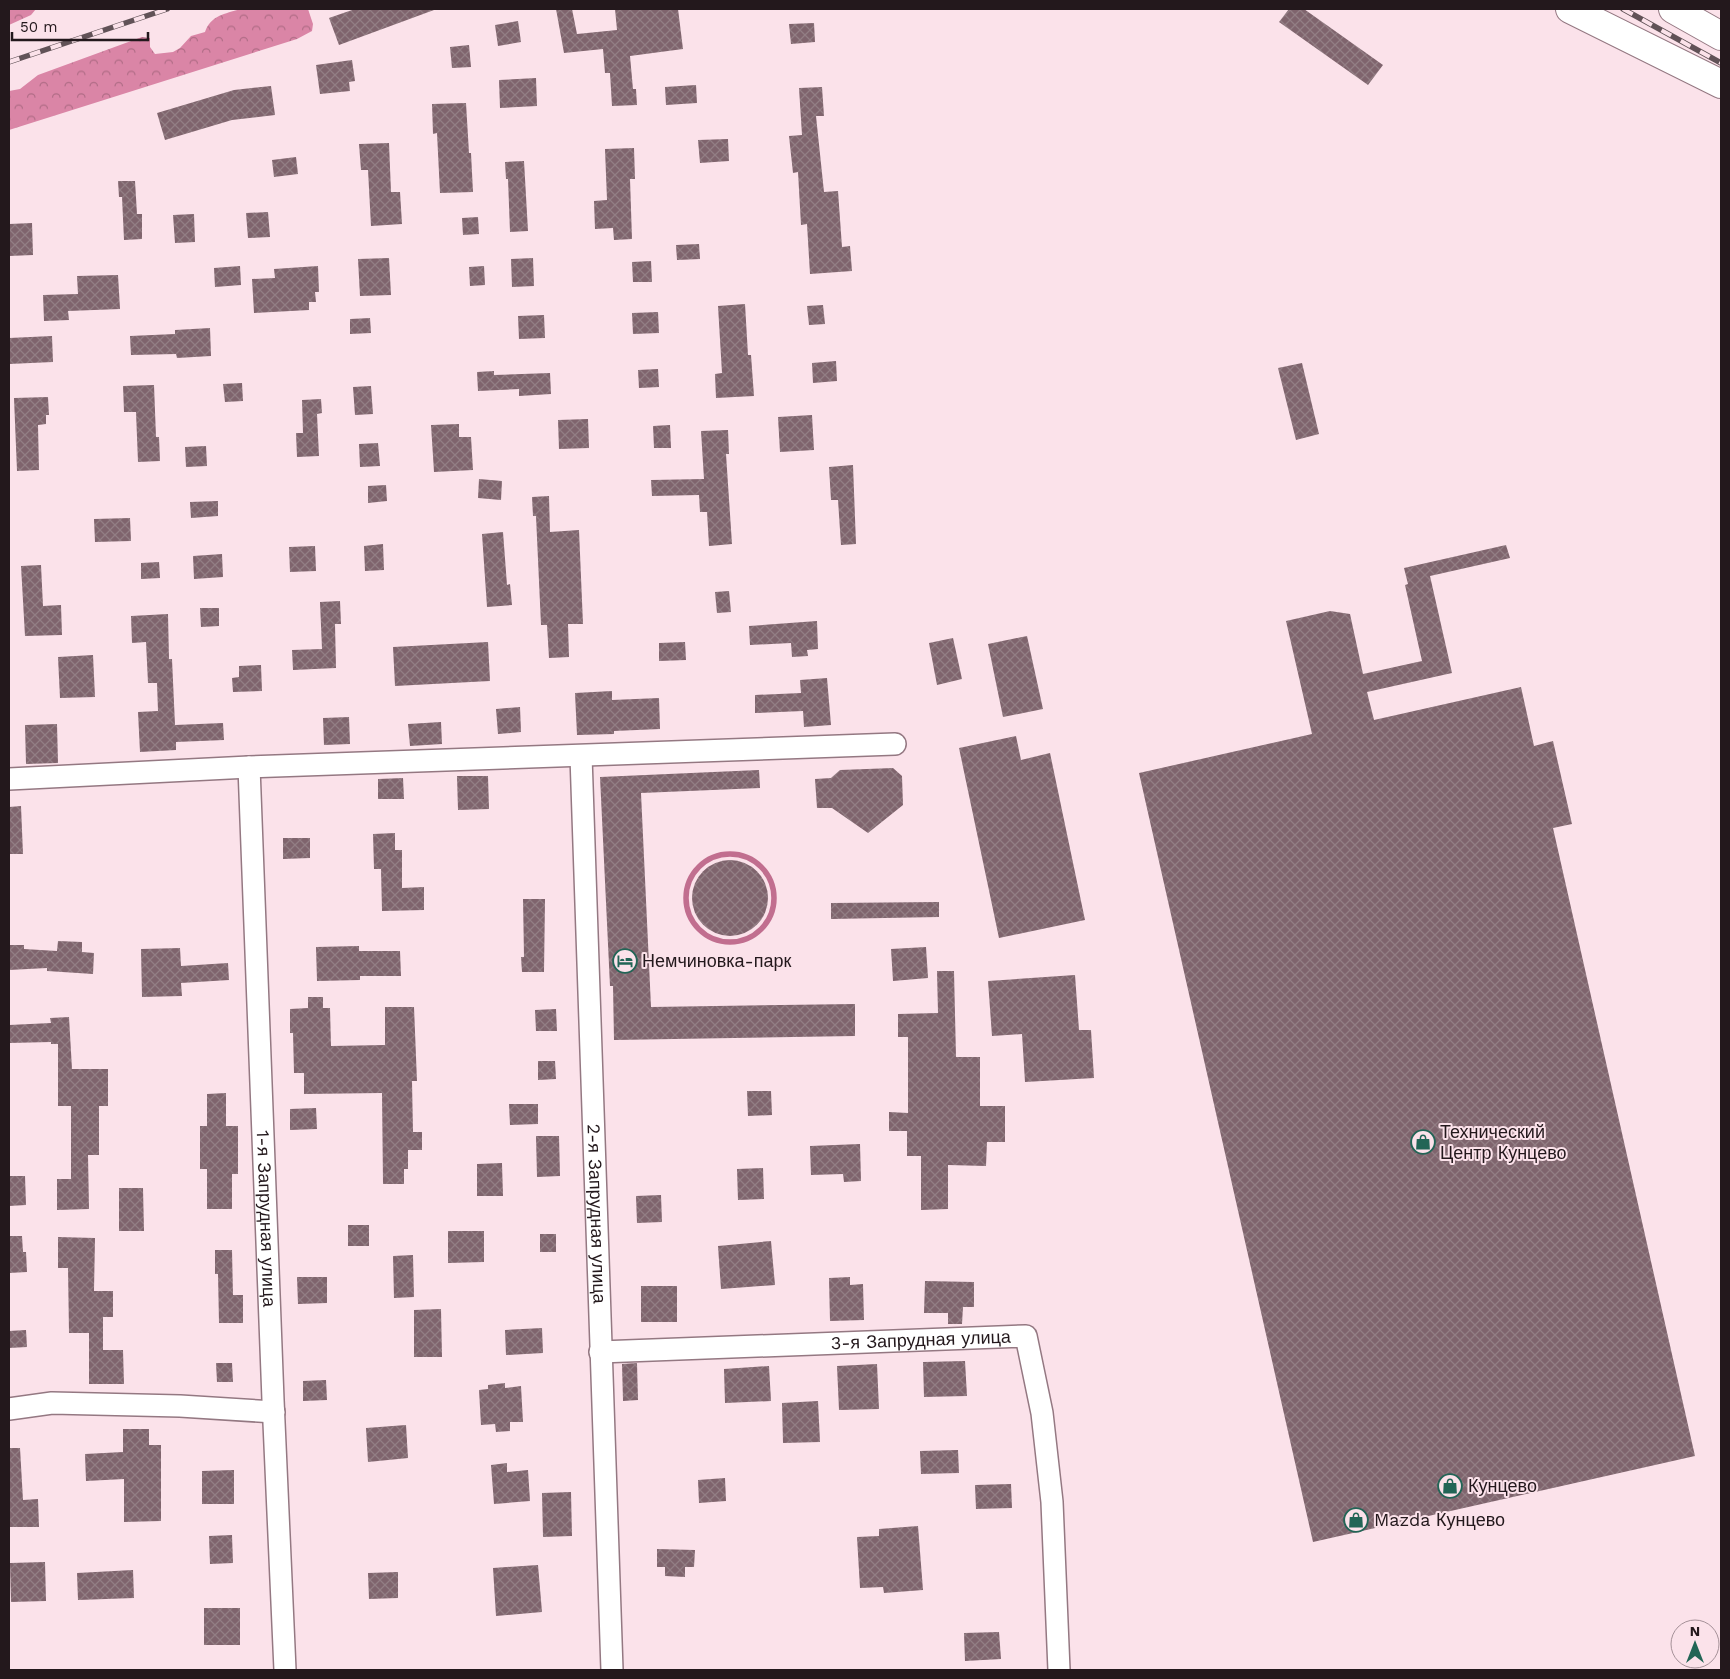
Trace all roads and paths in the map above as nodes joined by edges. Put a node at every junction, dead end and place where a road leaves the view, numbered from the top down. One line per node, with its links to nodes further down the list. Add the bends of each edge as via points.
1 (1566, 9): 6 (main road)
2 (1570, 9): 5 (main road)
3 (1673, 9): 4 (main road)
4 (1721, 36)
5 (1721, 84)
6 (1721, 95)
7 (895, 744): 8 (street)
8 (580, 756): 9 (street); 11 (street, 2-я Запрудная улица)
9 (250, 767): 10 (street); 13 (street, 1-я Запрудная улица)
10 (9, 779)
11 (600, 1352): 15 (street, 2-я Запрудная улица); 16 (street, 3-я Запрудная улица, via 1026,1336 1042,1413 1052,1502)
12 (9, 1409): 13 (street, via 52,1403)
13 (274, 1412): 14 (street, 1-я Запрудная улица)
14 (285, 1670)
15 (612, 1670)
16 (1059, 1670)

